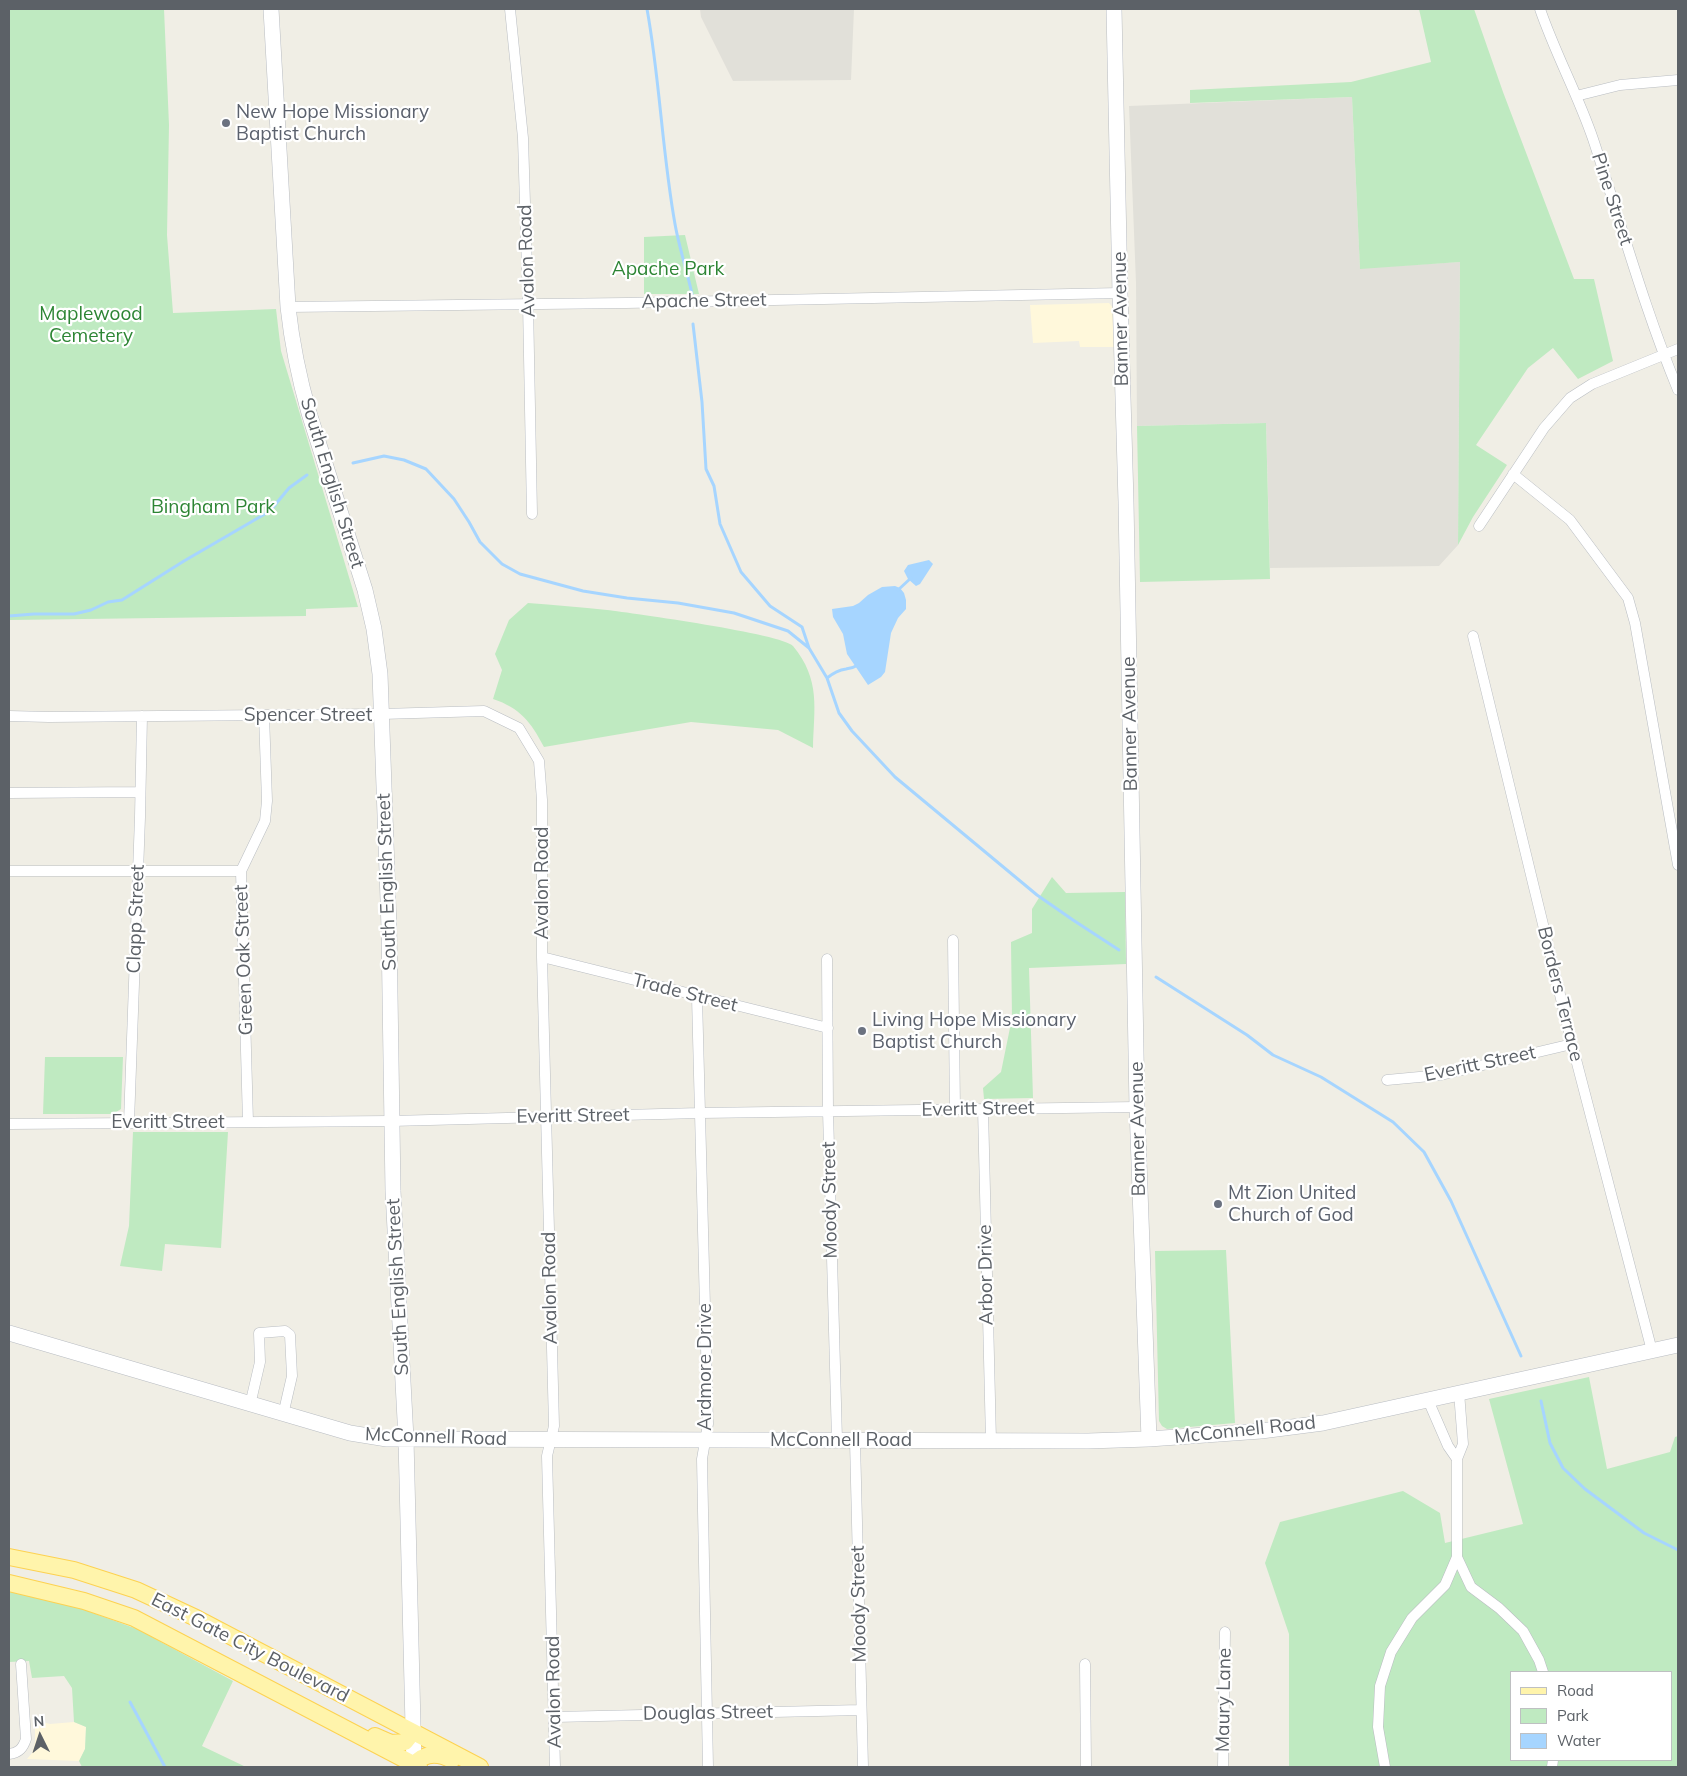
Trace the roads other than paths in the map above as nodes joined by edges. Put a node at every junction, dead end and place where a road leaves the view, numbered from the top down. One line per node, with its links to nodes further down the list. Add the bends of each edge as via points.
1 (271, 9): 9 (street, South English Street)
2 (510, 9): 8 (street, Avalon Road, via 523,138)
3 (1114, 9): 7 (street, Banner Avenue)
4 (1540, 9): 6 (street, Pine Street)
5 (1678, 80): 6 (street, via 1620,85)
6 (1576, 96): 11 (street, Pine Street)
7 (1120, 293): 8 (street, Apache Street); 35 (street, Banner Avenue)
8 (528, 303): 9 (street, Apache Street); 14 (street, Avalon Road)
9 (288, 307): 17 (street, South English Street, via 301,384 370,611 378,650)
10 (1678, 349): 11 (street)
11 (1663, 354): 12 (street, Pine Street); 13 (street, via 1592,384 1570,398 1544,428)
12 (1678, 390)
13 (1513, 474): 15 (street); 24 (street, via 1570,520 1628,598)
14 (532, 514)
15 (1478, 526)
16 (1473, 636): 33 (street, Borders Terrace)
17 (382, 714): 18 (street, Spencer Street); 23 (street, Spencer Street, via 484,711 520,728 539,761); 41 (street, South English Street)
18 (264, 715): 20 (street, Spencer Street); 26 (street, Green Oak Street, via 265,821)
19 (9, 716): 20 (street, Spencer Street)
20 (142, 716): 21 (street, Clapp Street)
21 (140, 792): 22 (street); 25 (street, Clapp Street)
22 (9, 793)
23 (542, 807): 29 (street, Avalon Road)
24 (1678, 865)
25 (138, 871): 26 (street); 27 (street); 42 (street, Clapp Street)
26 (241, 871): 43 (street, Green Oak Street)
27 (9, 872)
28 (953, 940): 37 (street)
29 (542, 957): 31 (street, Trade Street); 40 (street, Avalon Road)
30 (827, 959): 32 (street, Moody Street)
31 (697, 997): 32 (street, Trade Street); 39 (street, Ardmore Drive)
32 (828, 1028): 38 (street, Moody Street)
33 (1572, 1044): 34 (street, Everitt Street, via 1440,1076); 47 (street, Borders Terrace)
34 (1386, 1080)
35 (1137, 1107): 36 (street, Everitt Street); 53 (street, Banner Avenue)
36 (983, 1109): 37 (street, Everitt Street); 58 (street, Arbor Drive)
37 (955, 1110): 38 (street, Everitt Street)
38 (828, 1111): 39 (street, Everitt Street); 56 (street, Moody Street)
39 (700, 1113): 40 (street, Everitt Street); 55 (street, Ardmore Drive)
40 (546, 1117): 41 (street, Everitt Street); 54 (street, Avalon Road, via 554,1426)
41 (391, 1121): 43 (street, Everitt Street); 52 (street, South English Street)
42 (128, 1122): 43 (street, Everitt Street); 44 (street, Everitt Street)
43 (248, 1122)
44 (9, 1124)
45 (9, 1333): 50 (street, McConnell Road)
46 (1678, 1345): 47 (street, McConnell Road)
47 (1652, 1351): 48 (street, McConnell Road)
48 (1459, 1392): 49 (street, McConnell Road); 59 (street, via 1463,1444)
49 (1428, 1400): 53 (street, McConnell Road, via 1283,1428); 59 (street)
50 (250, 1405): 51 (street, McConnell Road); 51 (street, via 260,1362 259,1333 285,1331 290,1335 292,1376)
51 (283, 1415): 52 (street, McConnell Road, via 350,1433)
52 (406, 1439): 54 (street, McConnell Road); 71 (street, South English Street)
53 (1149, 1439): 58 (street, McConnell Road)
54 (550, 1440): 55 (street, McConnell Road); 70 (street, Avalon Road, via 547,1456)
55 (706, 1440): 56 (street, McConnell Road); 68 (street, Ardmore Drive, via 702,1459)
56 (836, 1440): 57 (street, McConnell Road)
57 (855, 1441): 58 (street, McConnell Road); 67 (street, Moody Street)
58 (991, 1441)
59 (1457, 1459): 61 (street)
60 (9, 1557): 71 (main road, East Gate City Boulevard, via 74,1570 136,1590)
61 (1457, 1557): 66 (street, via 1470,1587 1523,1631); 81 (street, via 1445,1585 1412,1618 1391,1652 1380,1686 1378,1727)
62 (9, 1583): 69 (main road, East Gate City Boulevard, via 84,1601 134,1618)
63 (1225, 1632): 80 (street, Maury Lane)
64 (21, 1664): 72 (street, via 26,1739 20,1750)
65 (1085, 1664): 79 (street)
66 (1543, 1671)
67 (861, 1710): 68 (street, Douglas Street); 78 (street, Moody Street)
68 (707, 1713): 70 (street, Douglas Street); 77 (street, Ardmore Drive)
69 (319, 1715): 71 (main road, via 391,1742 405,1742); 73 (main road, East Gate City Boulevard)
70 (555, 1717): 76 (street, Avalon Road)
71 (413, 1732): 73 (street, South English Street); 75 (main road, East Gate City Boulevard)
72 (9, 1754)
73 (415, 1766): 74 (main road, via 417,1760 432,1754 446,1756)
74 (467, 1767)
75 (480, 1767)
76 (555, 1767)
77 (708, 1767)
78 (863, 1767)
79 (1086, 1767)
80 (1223, 1767)
81 (1385, 1767)

